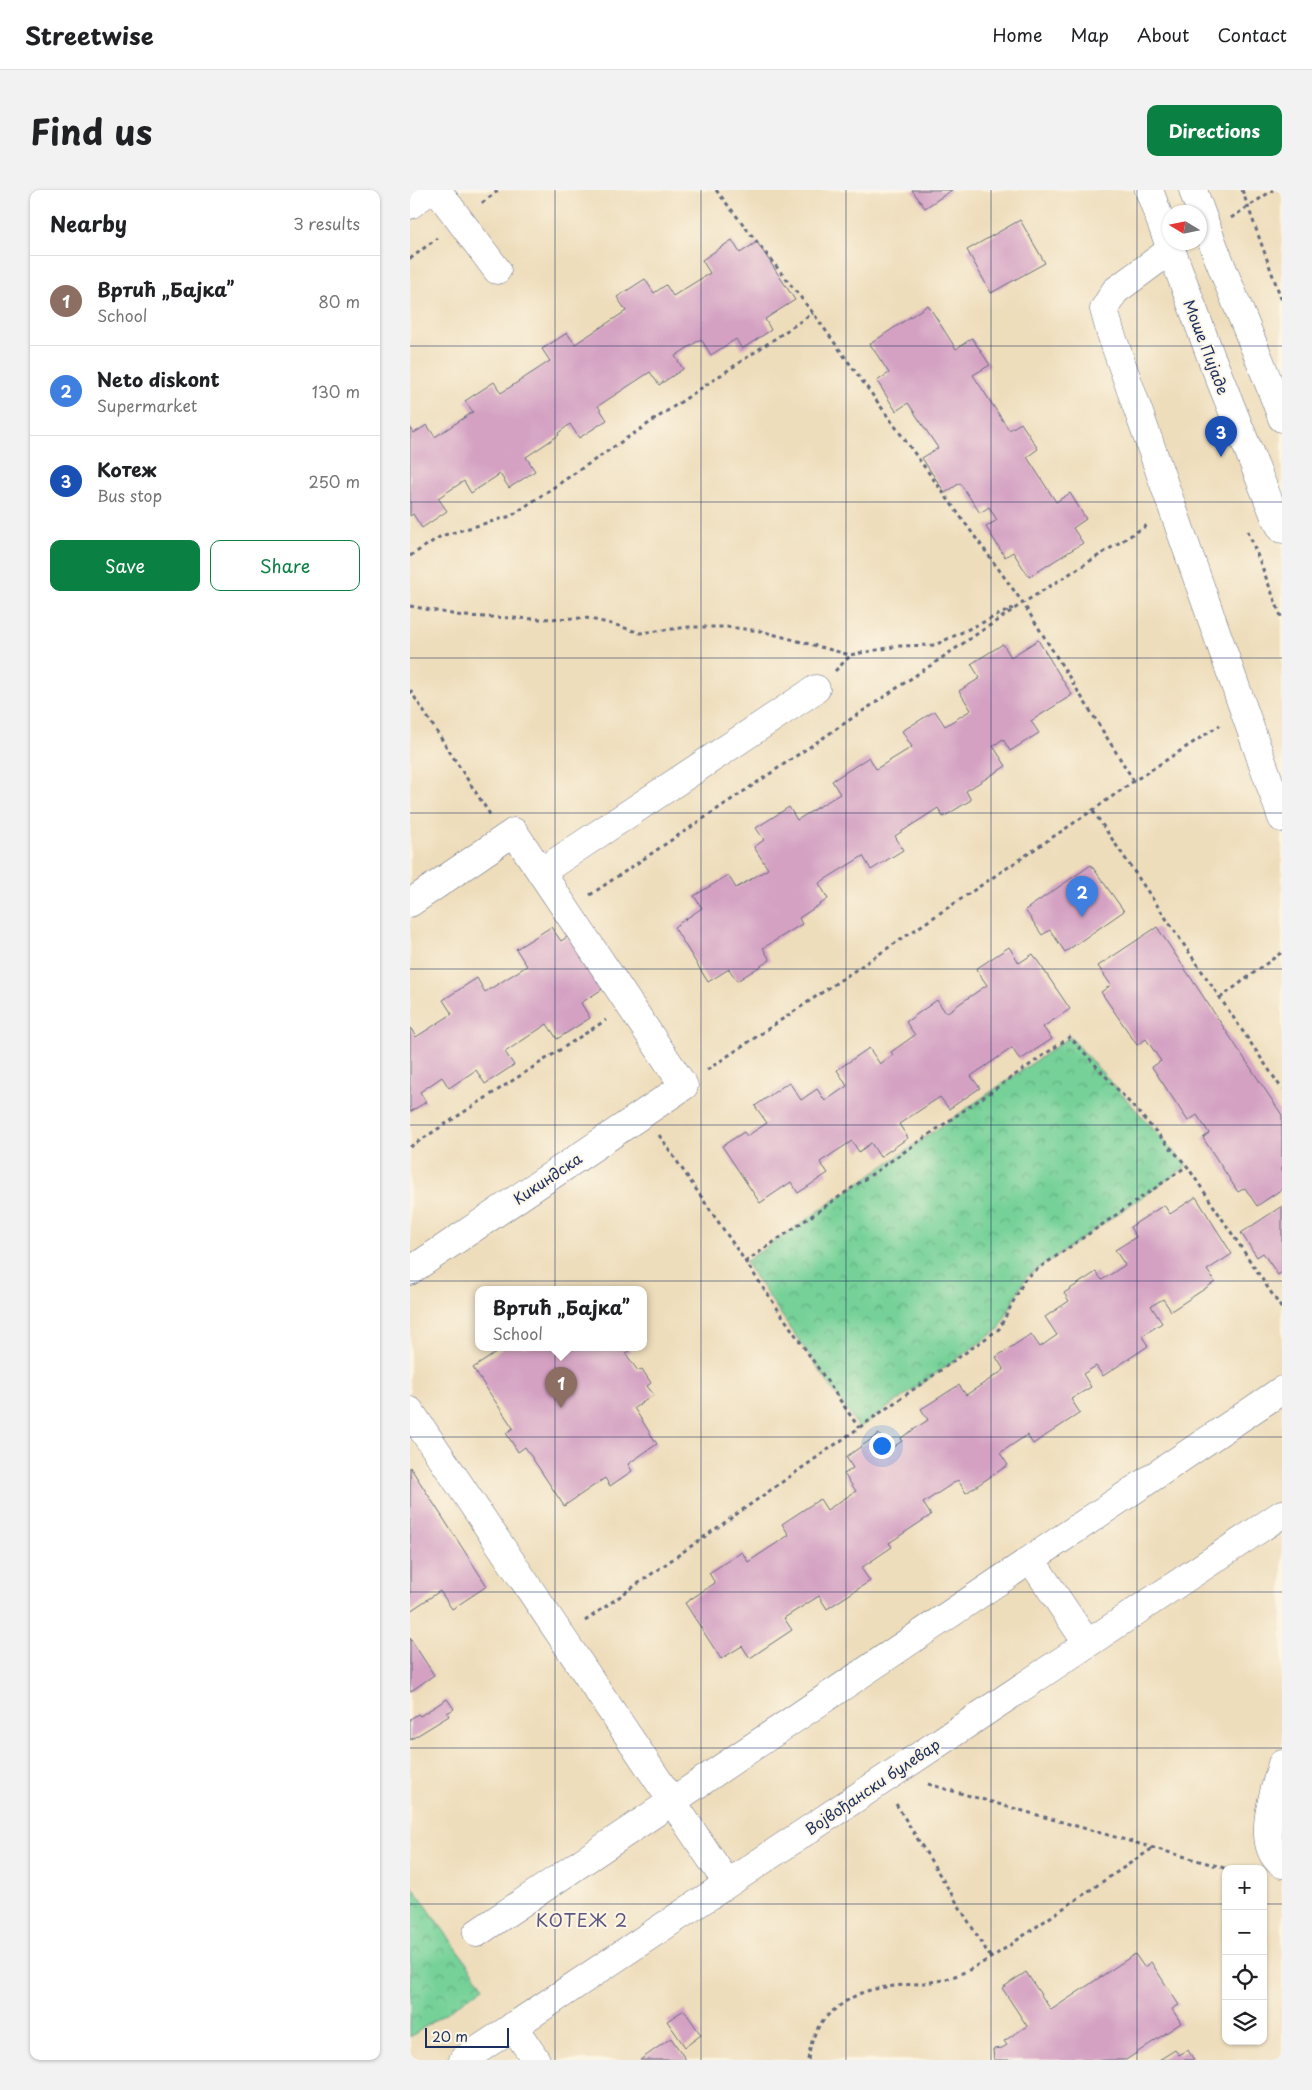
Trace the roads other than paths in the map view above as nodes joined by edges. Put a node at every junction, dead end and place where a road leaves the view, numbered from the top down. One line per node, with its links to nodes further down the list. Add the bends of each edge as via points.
1 (430, 190): 5 (street)
2 (437, 190): 9 (street)
3 (1149, 190): 6 (street, Моше Пијаде)
4 (1193, 190): 10 (street)
5 (410, 205)
6 (1162, 223)
7 (1171, 250): 13 (street, via 1115,291 1104,309)
8 (1172, 250): 11 (street, Моше Пијаде, via 1241,433)
9 (497, 270)
10 (1282, 418)
11 (1282, 529)
12 (816, 689): 14 (street)
13 (1282, 818)
14 (541, 872): 15 (street, via 514,832); 16 (street, Кикиндска, via 684,1086)
15 (410, 903)
16 (410, 1271)
17 (1282, 1390): 20 (street)
18 (410, 1411): 23 (street)
19 (1282, 1514): 21 (street, Војвођански булевар)
20 (1031, 1560): 21 (street); 23 (street)
21 (1087, 1643): 25 (street, Војвођански булевар)
22 (1282, 1764): 24 (street, via 1270,1809 1268,1836 1274,1858)
23 (672, 1802): 25 (street); 26 (street)
24 (1282, 1864)
25 (727, 1883): 27 (street, Војвођански булевар)
26 (477, 1933)
27 (513, 2026): 28 (street, Војвођански булевар); 29 (street)
28 (463, 2060)
29 (536, 2060)

